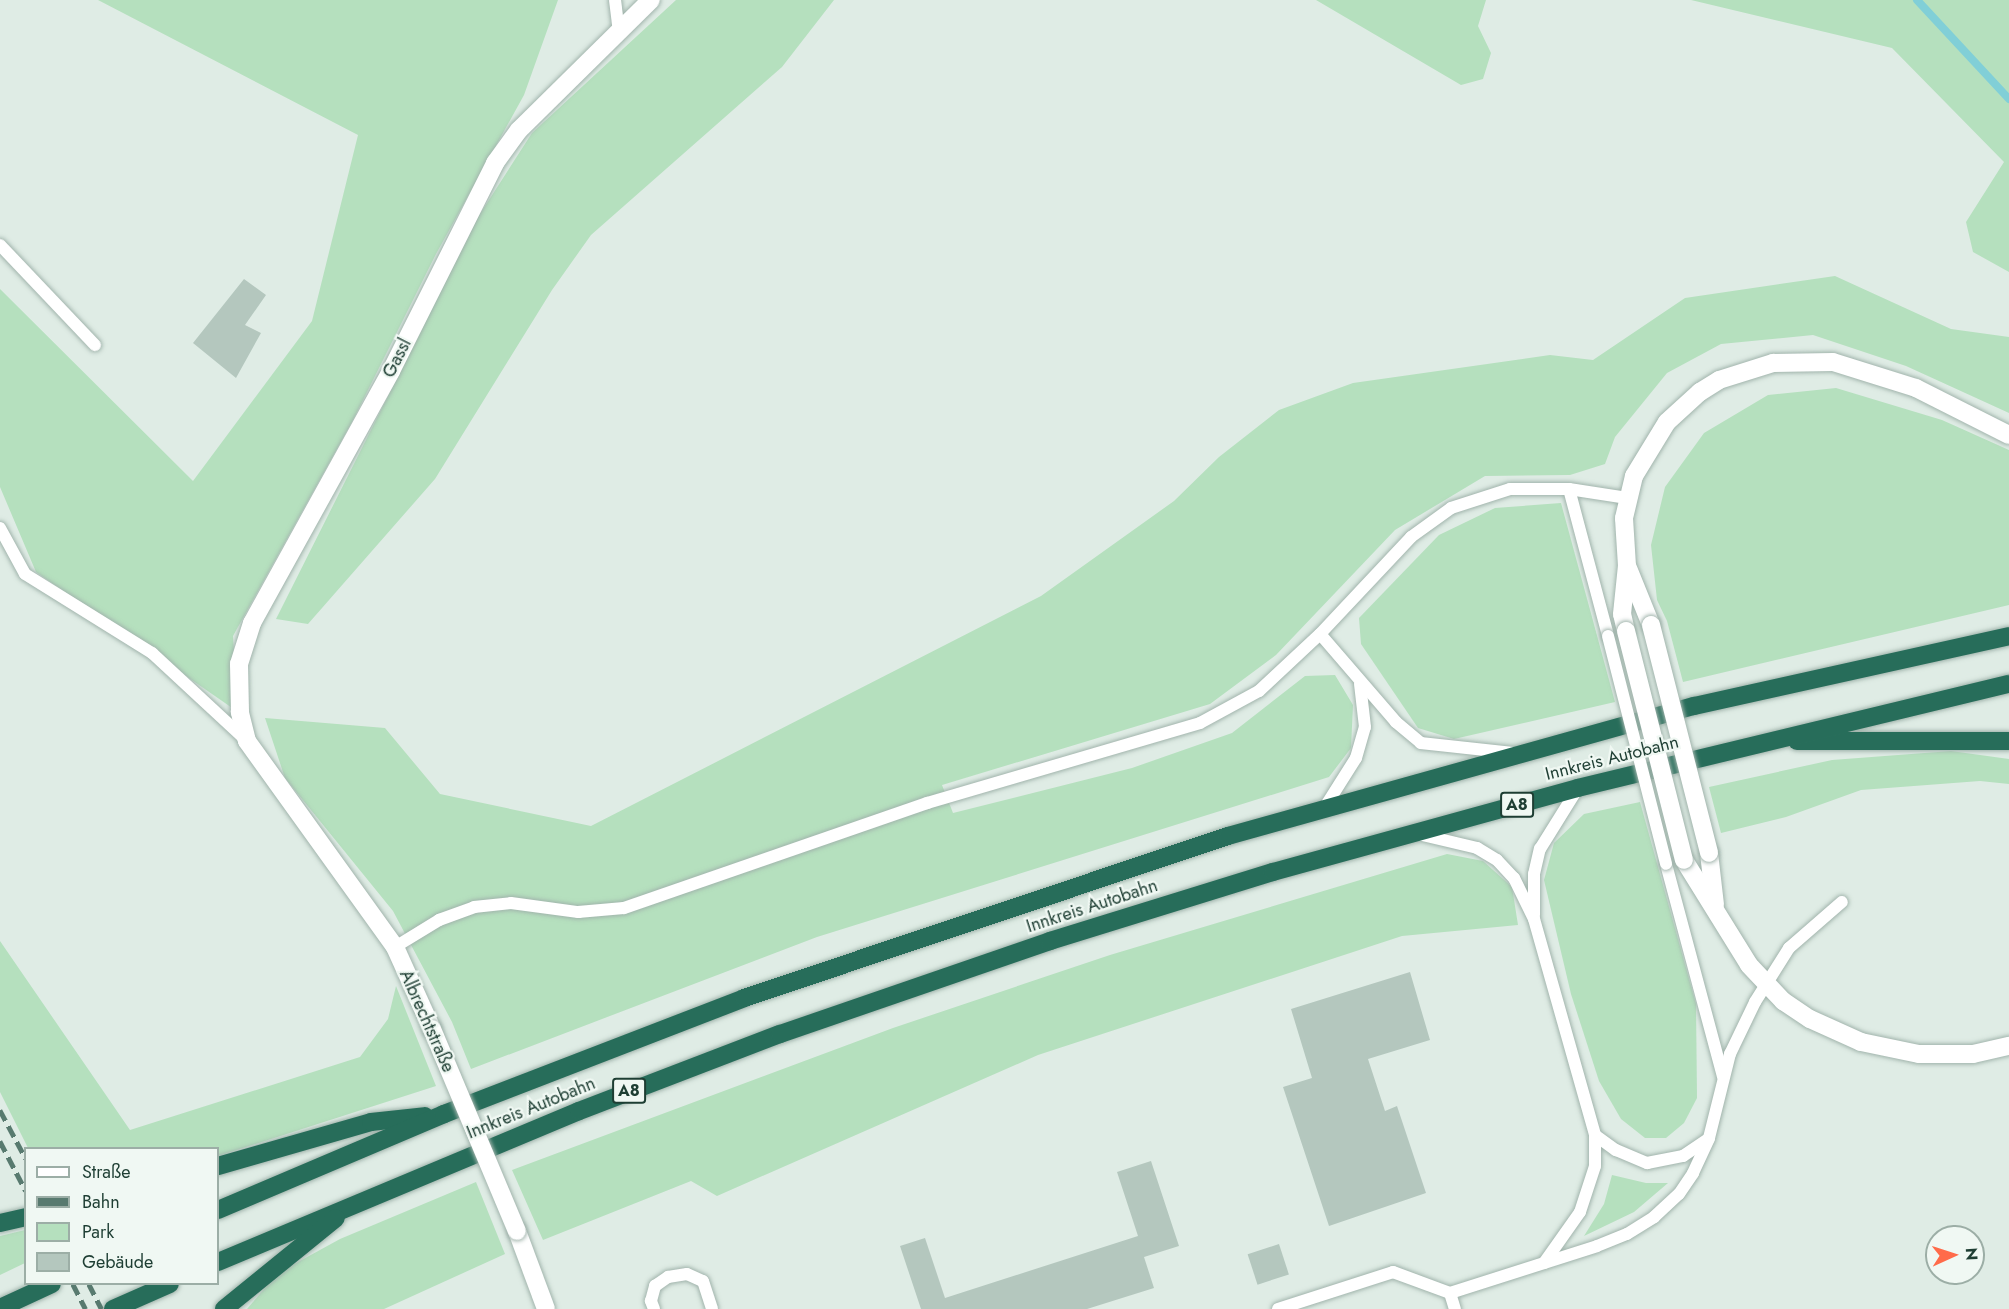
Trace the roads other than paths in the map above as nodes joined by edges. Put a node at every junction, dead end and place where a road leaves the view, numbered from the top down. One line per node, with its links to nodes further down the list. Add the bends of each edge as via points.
1 (615, 0): 3 (lane)
2 (651, 0): 3 (street, Gassl)
3 (619, 33): 15 (street, Gassl, via 519,130 495,163 391,371 252,622 239,664 240,712)
4 (0, 245): 5 (lane)
5 (95, 345)
6 (2009, 435): 8 (street, via 1916,388 1872,372 1813,360 1773,363 1719,380 1682,406 1654,439)
7 (1569, 489): 8 (lane); 11 (lane, via 1510,489 1451,508 1411,537); 23 (lane, bridge)
8 (1627, 498): 10 (street)
9 (0, 528): 15 (lane, via 25,574 152,653)
10 (1627, 566): 23 (street, bridge, via 1622,614); 25 (street, bridge, via 1651,625 1709,853)
11 (1320, 634): 13 (lane); 27 (lane, via 1267,684 1200,723 927,803 624,908 578,912 512,903 474,907 439,920)
12 (2009, 636): 18 (highway, Innkreis Autobahn / A8, via 1694,706)
13 (1360, 683): 18 (lane, via 1421,743); 21 (lane, via 1365,726 1356,758)
14 (2009, 684): 17 (highway, Innkreis Autobahn / A8)
15 (246, 741): 19 (street, Gassl)
16 (2009, 741): 17 (highway)
17 (1762, 742): 20 (highway, Innkreis Autobahn / A8)
18 (1518, 753): 21 (highway, Innkreis Autobahn / A8)
19 (259, 759): 27 (street, Albrechtstraße)
20 (1578, 788): 22 (highway, Innkreis Autobahn / A8); 26 (lane, via 1540,849 1534,874)
21 (1325, 807): 31 (highway, Innkreis Autobahn / A8, via 862,956)
22 (1412, 833): 26 (lane, via 1477,848 1497,860 1514,878); 35 (highway, Innkreis Autobahn / A8, via 1050,941 780,1034)
23 (1675, 862): 25 (street); 30 (lane)
24 (1842, 902): 28 (lane, via 1803,932)
25 (1715, 907): 28 (street, via 1736,946)
26 (1534, 919): 32 (lane)
27 (395, 947): 47 (street, Albrechtstraße, bridge, via 517,1231)
28 (1765, 985): 29 (street, via 1810,1019 1879,1047 1940,1055 1973,1054); 30 (lane, via 1737,1037)
29 (2009, 1046)
30 (1723, 1077): 33 (lane)
31 (444, 1114): 34 (highway, via 371,1122); 36 (highway, Innkreis Autobahn / A8)
32 (1595, 1135): 33 (lane, via 1616,1150 1647,1163 1683,1156); 40 (lane, via 1595,1166 1580,1212)
33 (1709, 1138): 40 (lane, via 1679,1194 1654,1217 1627,1234)
34 (219, 1166)
35 (356, 1202): 39 (highway, Innkreis Autobahn / A8); 46 (highway)
36 (219, 1210)
37 (24, 1217): 38 (highway)
38 (0, 1223)
39 (219, 1262)
40 (1544, 1263): 43 (lane)
41 (50, 1285): 44 (highway)
42 (168, 1285): 45 (highway)
43 (1450, 1293): 50 (lane, via 1393,1272); 51 (lane)
44 (0, 1308)
45 (112, 1309)
46 (224, 1309)
47 (546, 1309)
48 (654, 1309): 49 (lane, via 651,1301 656,1286 668,1277 687,1274 702,1281)
49 (712, 1309)
50 (1278, 1309)
51 (1455, 1309)

